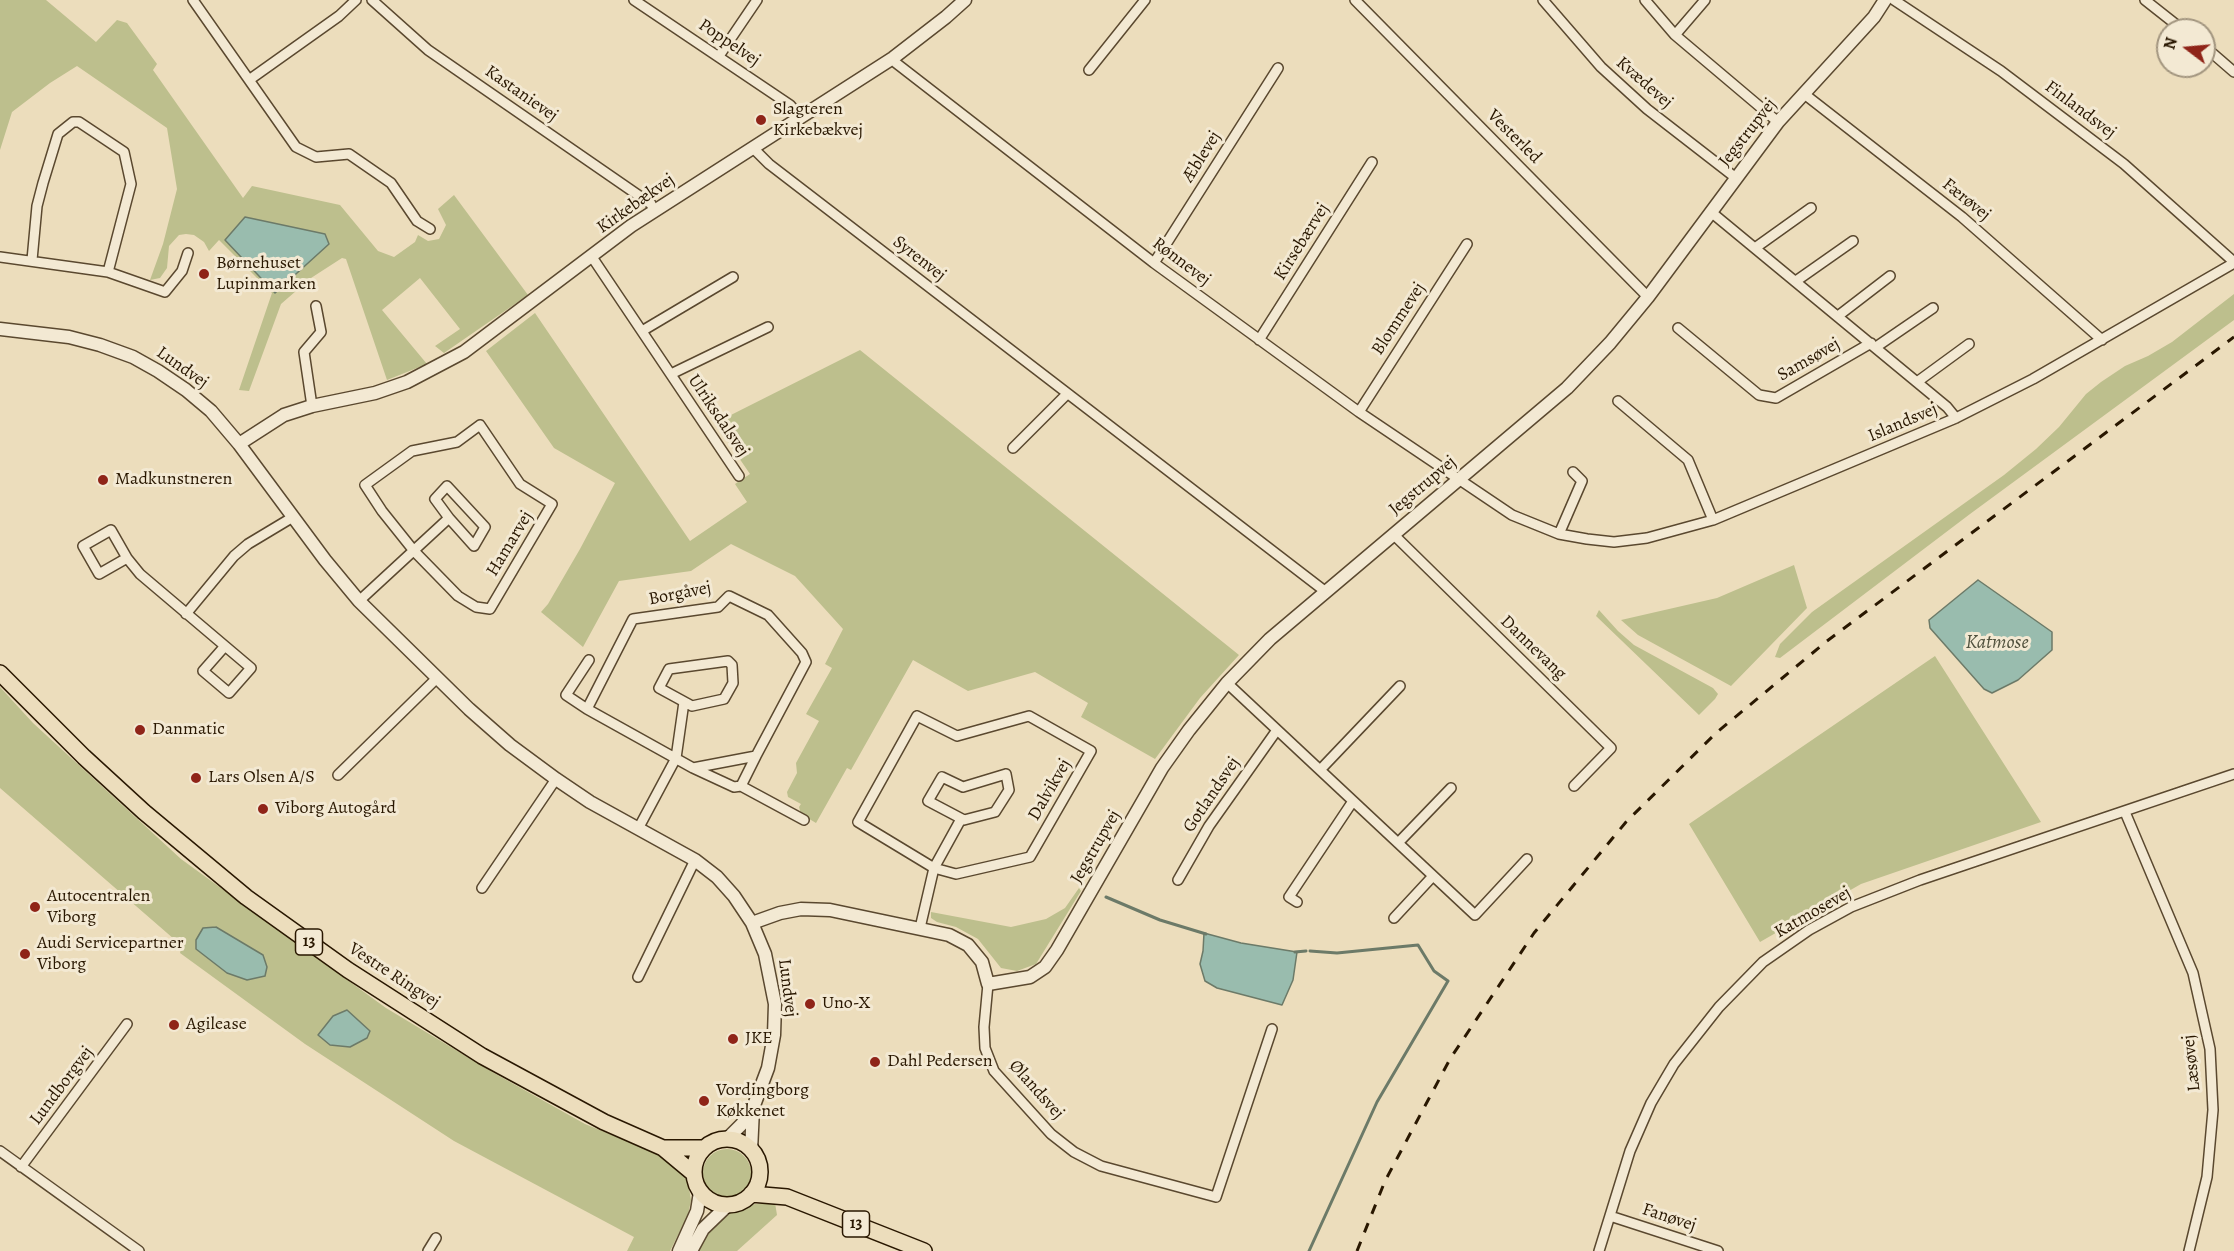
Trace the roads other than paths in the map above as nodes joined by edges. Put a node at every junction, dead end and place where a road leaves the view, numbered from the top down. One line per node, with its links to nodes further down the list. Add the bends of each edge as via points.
1 (193, 0): 23 (street)
2 (356, 0): 23 (street)
3 (372, 0): 31 (street, Kastanievej, via 429,50 651,204)
4 (634, 0): 17 (street, Poppelvej)
5 (757, 0): 17 (street)
6 (965, 0): 19 (street, Kirkebækvej)
7 (1145, 0): 21 (street)
8 (1355, 0): 47 (street, Vesterled)
9 (1543, 0): 29 (street, Kvædevej, via 1601,67 1647,109)
10 (1645, 0): 16 (street)
11 (1705, 0): 16 (street)
12 (1885, 0): 24 (street, Jegstrupvej)
13 (1894, 0): 42 (street, Finlandsvej, via 2001,71 2124,164)
14 (2145, 0): 15 (street)
15 (2168, 18)
16 (1675, 35): 26 (street)
17 (719, 56): 25 (street, Poppelvej, via 790,105)
18 (2216, 56): 22 (street)
19 (893, 58): 25 (street, Kirkebækvej); 41 (street, Rønnevej)
20 (1278, 68): 41 (street, Æblevej)
21 (1089, 70)
22 (2234, 72)
23 (249, 80): 33 (street, via 296,147 316,157 349,154 391,183 417,221)
24 (1803, 93): 26 (street, Jegstrupvej); 56 (street, Færøvej, via 1962,217)
25 (801, 118): 27 (street, Kirkebækvej)
26 (1778, 122): 29 (street, Jegstrupvej)
27 (753, 148): 31 (street, Kirkebækvej); 61 (street, Syrenvej)
28 (1372, 162): 55 (street, Kirsebærvej)
29 (1736, 178): 32 (street, Jegstrupvej)
30 (1811, 208): 36 (street)
31 (654, 211): 39 (street, Kirkebækvej)
32 (1711, 212): 36 (street); 47 (street, Jegstrupvej)
33 (430, 229)
34 (1853, 241): 46 (street)
35 (1467, 244): 64 (street, Blommevej)
36 (1755, 248): 46 (street)
37 (188, 253): 43 (street, via 182,272 165,292)
38 (0, 257): 40 (street)
39 (592, 257): 54 (street, Ulriksdalsvej); 63 (street, Kirkebækvej, via 440,366 375,393)
40 (32, 260): 43 (street); 43 (street, via 37,206 58,134 79,122 124,152 131,184)
41 (1154, 262): 55 (street, Rønnevej)
42 (2234, 262): 56 (street, Islandsvej)
43 (108, 272)
44 (1890, 276): 50 (street)
45 (733, 277): 54 (street)
46 (1796, 281): 50 (street)
47 (1648, 297): 70 (street, Jegstrupvej, via 1567,388)
48 (316, 306): 63 (street, via 321,332 304,352)
49 (1934, 308): 58 (street, Samsøvej)
50 (1838, 316): 58 (street)
51 (768, 327): 59 (street, Ulriksdalsvej)
52 (1678, 328): 58 (street, Samsøvej, via 1759,395 1776,398)
53 (0, 329): 66 (street, Lundvej, via 69,337 133,357 186,390)
54 (642, 331): 59 (street, Ulriksdalsvej)
55 (1259, 340): 64 (street, Rønnevej)
56 (2102, 340): 65 (street, Islandsvej)
57 (1969, 344): 60 (street)
58 (1873, 345): 60 (street)
59 (671, 374): 69 (street, Ulriksdalsvej)
60 (1917, 382): 65 (street)
61 (1068, 394): 67 (street); 78 (street, Syrenvej)
62 (1618, 401): 73 (street, via 1688,460)
63 (312, 406): 66 (street, Kirkebækvej, via 284,415)
64 (1359, 412): 70 (street, Rønnevej)
65 (1956, 418): 73 (street, Islandsvej)
66 (239, 444): 71 (street, Lundvej)
67 (1013, 448)
68 (1573, 472): 75 (street, via 1582,481)
69 (739, 476)
70 (1458, 479): 74 (street, Jegstrupvej); 75 (street, Islandsvej, via 1512,514)
71 (293, 517): 79 (street, Lundvej); 80 (street, via 234,556)
72 (449, 518): 72 (street, Hamarvej, via 468,539 474,546 485,527 447,486 435,499); 76 (street)
73 (1713, 520): 75 (street, Islandsvej, via 1647,538 1614,542)
74 (1393, 534): 78 (street, Jegstrupvej); 98 (street, Dannevang, via 1611,748)
75 (1559, 534)
76 (414, 551): 76 (street, Hamarvej, via 458,596 476,607 490,609 552,504 520,484 480,425 457,442 412,451 365,485); 79 (street)
77 (127, 558): 77 (street, via 111,530 83,546 99,574); 80 (street)
78 (1326, 592): 85 (street, Jegstrupvej, via 1270,639)
79 (359, 601): 84 (street, Lundvej)
80 (186, 614): 81 (street)
81 (225, 646): 81 (street, via 203,671 230,693 251,668)
82 (589, 660): 88 (street, via 566,696)
83 (0, 673): 122 (main road, Vestre Ringvej / 13, via 144,812 246,897 338,963 482,1056 604,1122)
84 (436, 679): 95 (street); 96 (street, Lundvej, via 510,745)
85 (1227, 683): 89 (street); 117 (street, Jegstrupvej, via 1162,768 1045,967 1030,977)
86 (1400, 686): 93 (street)
87 (684, 702): 87 (street, via 692,706 724,699 733,683 732,665 728,661 669,669 659,688); 91 (street)
88 (586, 709): 90 (street, Borgåvej, via 633,619 718,607 729,596 768,615 806,662); 91 (street)
89 (1277, 730): 93 (street); 110 (street, Gotlandsvej, via 1214,818)
90 (756, 756): 92 (street); 97 (street, Borgåvej)
91 (676, 758): 92 (street); 104 (street)
92 (693, 768): 97 (street, via 734,787)
93 (1320, 770): 100 (street)
94 (2234, 774): 101 (street, Katmosevej)
95 (338, 775)
96 (556, 779): 104 (street, Lundvej); 111 (street)
97 (741, 786): 103 (street)
98 (1574, 786)
99 (1451, 788): 105 (street)
100 (1353, 801): 105 (street); 112 (street, via 1289,897)
101 (2125, 812): 133 (street, Katmosevej, via 1851,907 1763,962 1719,1007 1674,1064 1630,1151); 142 (street, Læsøvej, via 2193,973 2210,1049 2213,1110 2207,1177)
102 (960, 819): 102 (street, Dalvikvej, via 995,812 1009,790 1006,774 963,787 942,777 928,801); 108 (street)
103 (804, 820)
104 (638, 829): 107 (street, Lundvej)
105 (1398, 843): 109 (street)
106 (1527, 859): 109 (street, via 1475,915)
107 (695, 860): 114 (street, Lundvej, via 717,877); 116 (street)
108 (934, 867): 108 (street, Dalvikvej, via 858,822 918,716 957,736 1029,716 1091,751 1030,857 956,874); 115 (street)
109 (1433, 876): 113 (street)
110 (1178, 880)
111 (482, 888)
112 (1297, 902)
113 (1394, 918)
114 (752, 923): 115 (street, Ølandsvej, via 801,909 830,910); 120 (street, Lundvej, via 765,954 775,1004 768,1068)
115 (920, 928): 117 (street, Ølandsvej, via 949,935 968,945 982,962)
116 (638, 977)
117 (988, 984): 119 (street, Ølandsvej, via 985,1048 994,1071 1051,1134 1101,1166 1216,1197)
118 (127, 1024): 126 (street, Lundborgvej)
119 (1272, 1029)
120 (753, 1108): 121 (street, Lundvej); 125 (street, Lundvej)
121 (727, 1139): 123 (main road, 13); 125 (main road)
122 (663, 1148): 123 (main road, Vestre Ringvej / 13); 128 (main road, Vestre Ringvej / 13)
123 (704, 1148): 128 (main road)
124 (0, 1150): 126 (street)
125 (752, 1151): 127 (main road, 13)
126 (21, 1167): 135 (street)
127 (759, 1171): 130 (main road, via 758,1184); 131 (main road, 13)
128 (693, 1173): 129 (main road, 13)
129 (700, 1192): 132 (main road, via 712,1202); 137 (street, via 697,1211)
130 (751, 1194): 131 (main road, 13); 132 (main road)
131 (787, 1197): 139 (main road, 13)
132 (728, 1205): 138 (street, via 703,1229)
133 (1610, 1216): 140 (street, Katmosevej); 141 (street, Fanøvej)
134 (436, 1238): 136 (street)
135 (139, 1251)
136 (428, 1251)
137 (679, 1251)
138 (691, 1251)
139 (924, 1251)
140 (1599, 1251)
141 (1718, 1251)
142 (2189, 1251)

